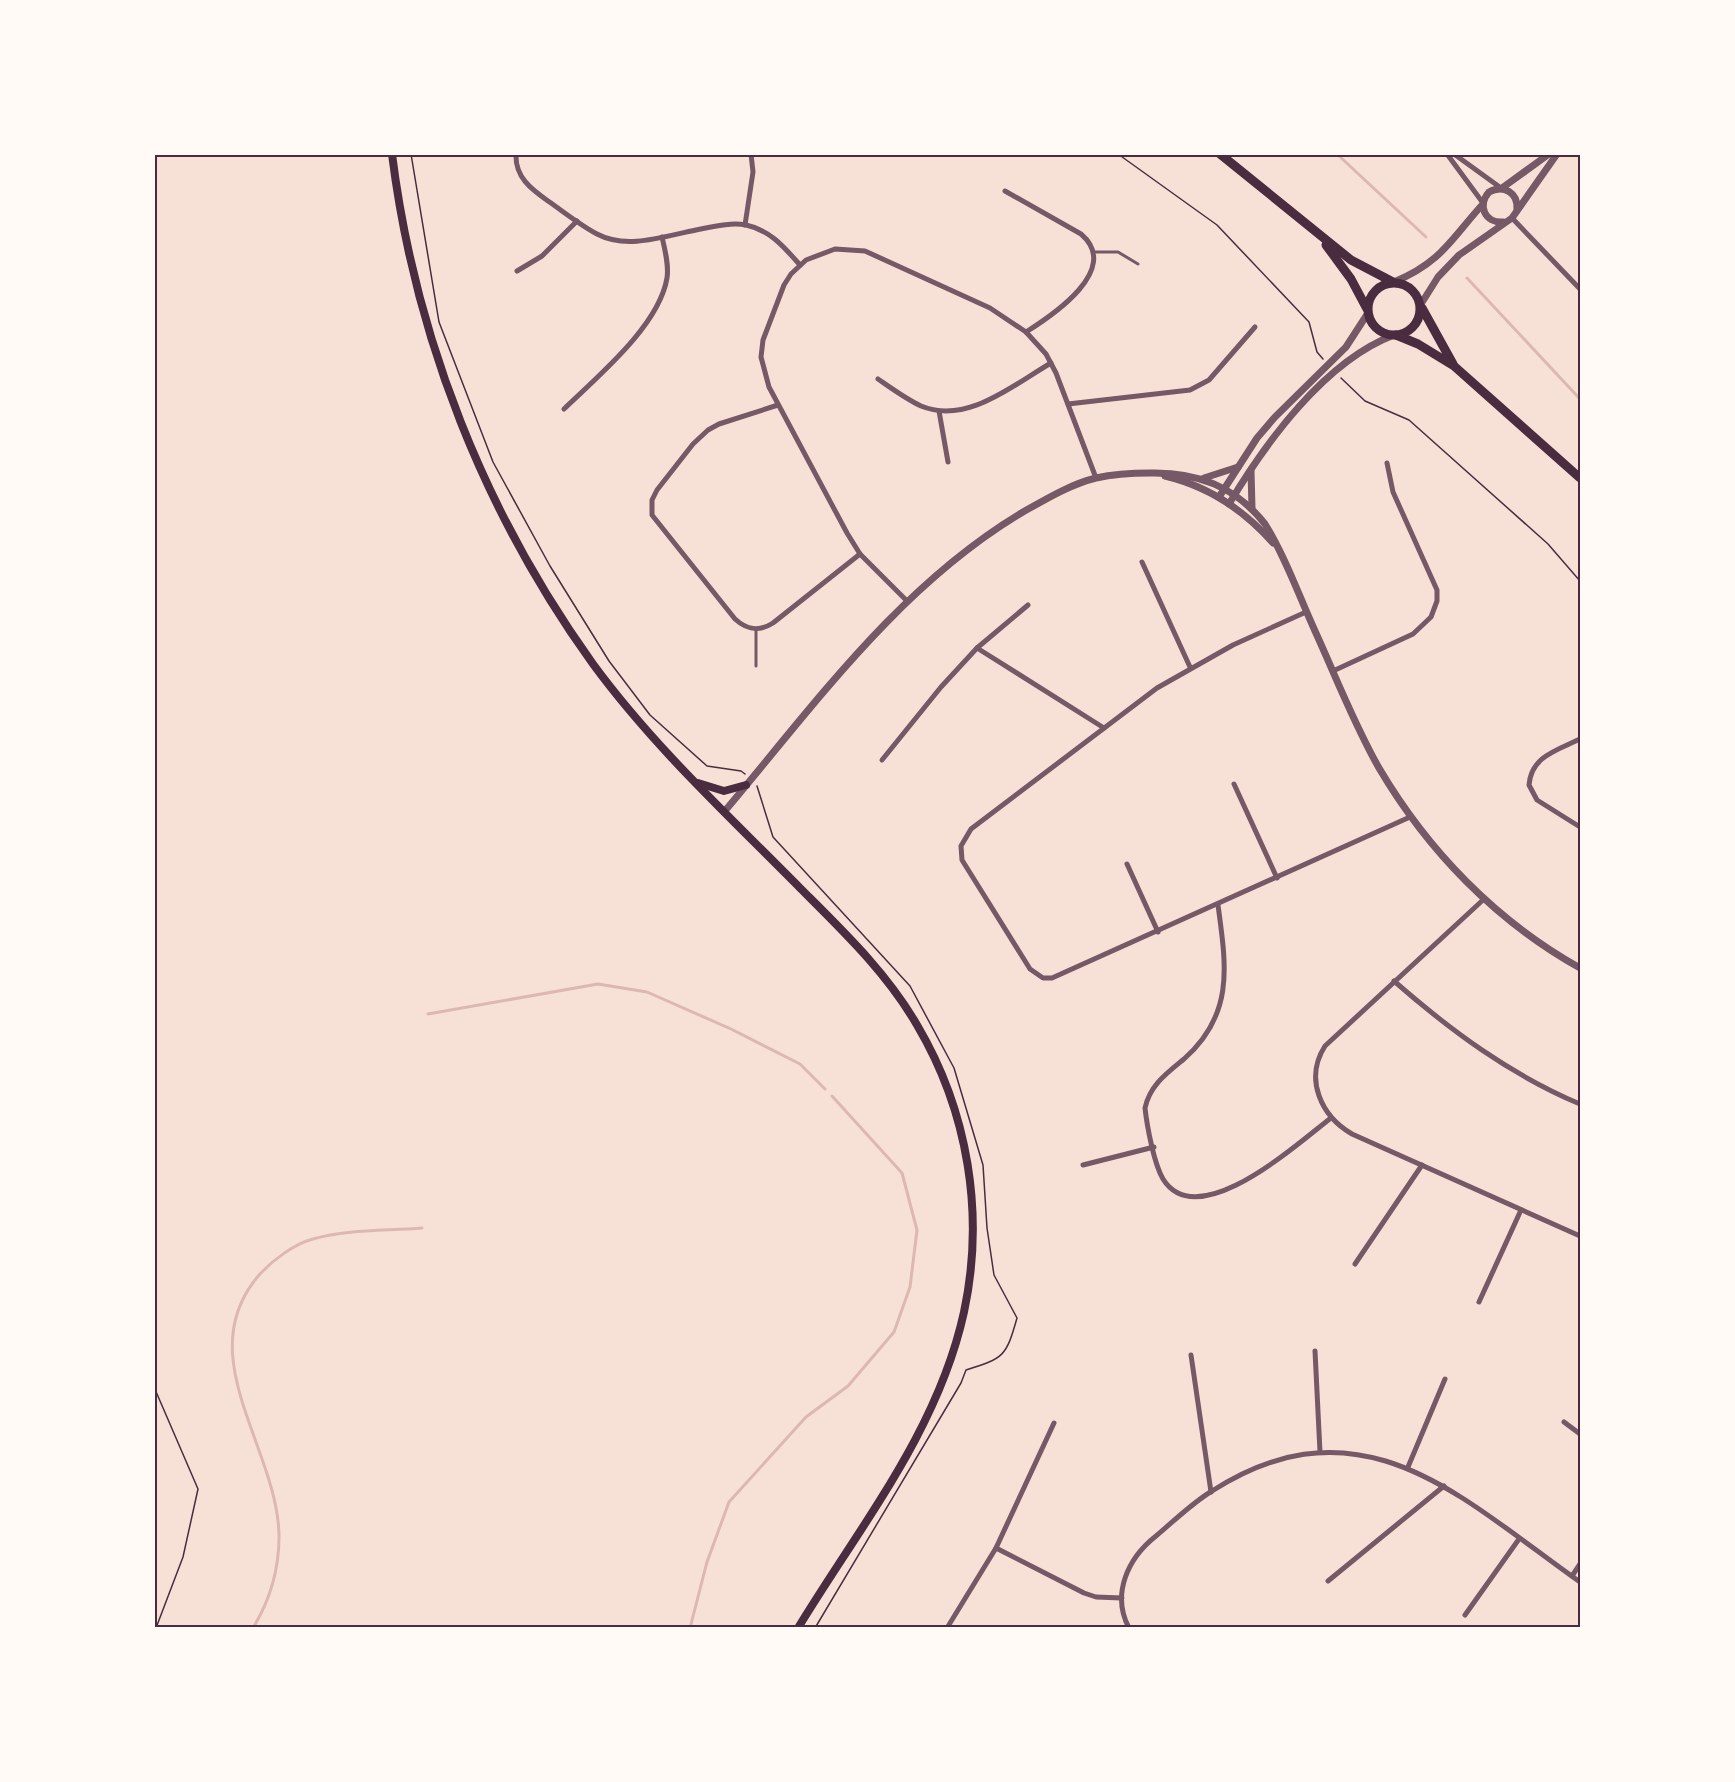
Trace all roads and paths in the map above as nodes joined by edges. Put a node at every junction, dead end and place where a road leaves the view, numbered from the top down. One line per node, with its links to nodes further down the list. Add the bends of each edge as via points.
1 (392, 154): 67 (main road, via 425,316 452,402 495,503 548,597 590,660 636,719)
2 (411, 154): 68 (path, via 440,322 499,473 591,633 650,715 707,766 741,771)
3 (516, 154): 15 (street, via 519,173 531,189)
4 (751, 154): 16 (street, via 753,172)
5 (1118, 154): 30 (path, via 1217,225 1309,322 1317,352)
6 (1220, 154): 17 (main road)
7 (1447, 154): 13 (street)
8 (1454, 154): 11 (street)
9 (1549, 154): 11 (street)
10 (1557, 154): 14 (street)
11 (1501, 188): 13 (street, via 1489,192); 14 (street, via 1516,199)
12 (1005, 190): 19 (street, via 1081,234)
13 (1483, 203): 14 (street, via 1487,217 1496,222); 23 (street, via 1434,260)
14 (1511, 217): 24 (street); 25 (street, via 1453,260)
15 (578, 221): 18 (street, via 611,239 626,242); 22 (street, via 542,256)
16 (745, 225): 18 (street, via 722,225); 21 (street, via 779,241)
17 (1318, 235): 23 (main road, via 1362,267); 26 (main road, via 1351,279)
18 (662, 237): 37 (street, via 667,278 656,306 622,354)
19 (1094, 252): 20 (lane, via 1118,252); 28 (street, via 1093,266 1068,304)
20 (1138, 264)
21 (800, 265): 28 (street, via 835,249 865,251 990,308); 36 (street, via 784,285 763,340 763,373)
22 (517, 270)
23 (1394, 282): 25 (main road, via 1411,288); 26 (main road, via 1374,292)
24 (1581, 289)
25 (1420, 304): 29 (main road, via 1415,326); 32 (main road)
26 (1368, 312): 29 (main road, via 1377,329); 41 (street, via 1346,346 1275,417)
27 (1255, 327): 35 (street, via 1209,380 1190,390)
28 (1026, 332): 31 (street)
29 (1395, 335): 32 (main road); 42 (street, via 1352,357 1291,415)
30 (1323, 359)
31 (1051, 363): 35 (street); 38 (street, via 974,406)
32 (1454, 366): 46 (main road)
33 (1340, 376): 55 (path, via 1365,401 1409,420 1548,544)
34 (878, 379): 38 (street, via 919,405)
35 (1068, 404): 44 (street)
36 (778, 405): 52 (street); 59 (street, via 708,430 657,490 651,505 657,523 735,620)
37 (564, 409)
38 (939, 411): 39 (street)
39 (948, 462)
40 (1387, 463): 63 (street, via 1393,492 1435,585 1436,607 1413,634)
41 (1239, 466): 45 (street); 47 (street)
42 (1251, 469): 48 (street); 51 (street)
43 (1154, 473): 44 (street); 45 (street); 49 (street, via 1180,479)
44 (1096, 478): 56 (street, via 1055,495 1002,525)
45 (1204, 478): 47 (street)
46 (1581, 478)
47 (1225, 488): 48 (street); 49 (street)
48 (1235, 494): 50 (street); 51 (street)
49 (1219, 497): 50 (street)
50 (1229, 504): 53 (street, via 1263,531)
51 (1253, 510): 53 (street, via 1272,534)
52 (860, 554): 56 (street); 59 (street, via 773,623)
53 (1282, 561): 58 (street)
54 (1142, 562): 62 (street)
55 (1581, 581)
56 (907, 601): 68 (street)
57 (1028, 605): 60 (street)
58 (1306, 612): 62 (street); 63 (street)
59 (756, 629): 61 (lane)
60 (976, 648): 64 (street); 66 (street)
61 (756, 666)
62 (1190, 667): 64 (street)
63 (1333, 670): 71 (street, via 1373,756)
64 (1104, 728): 77 (street, via 971,829 961,846 962,860 1030,969 1043,978 1061,976)
65 (1581, 739): 72 (street, via 1540,759 1533,767 1529,785 1537,800)
66 (882, 760)
67 (694, 781): 68 (main road, via 717,790); 70 (main road)
68 (749, 783): 70 (street); 110 (path, via 759,786 773,837 910,986 954,1068 983,1165 994,1275 1017,1318 1009,1347 989,1365 966,1370)
69 (1234, 784): 74 (street)
70 (724, 812): 109 (main road, via 852,939 916,1023 936,1060 958,1119 972,1194 973,1232 966,1301 940,1390 902,1465)
71 (1410, 818): 74 (street); 75 (street)
72 (1581, 827)
73 (1127, 864): 77 (street)
74 (1277, 878): 76 (street)
75 (1484, 899): 78 (street, via 1525,933); 79 (street)
76 (1218, 905): 77 (street); 82 (street, via 1226,966 1221,1004 1202,1040 1157,1082 1147,1097 1145,1108)
77 (1158, 932)
78 (1581, 968)
79 (1394, 981): 80 (street, via 1487,1054); 81 (street, via 1321,1053 1317,1093)
80 (1581, 1104)
81 (1331, 1118): 82 (street, via 1252,1176 1210,1197 1185,1196 1170,1187 1160,1174); 84 (street, via 1352,1134)
82 (1154, 1147): 83 (street)
83 (1083, 1165)
84 (1422, 1165): 85 (street); 87 (street)
85 (1521, 1210): 86 (street); 88 (street)
86 (1581, 1236)
87 (1355, 1264)
88 (1479, 1302)
89 (1315, 1351): 96 (street)
90 (1191, 1355): 99 (street)
91 (1445, 1379): 97 (street)
92 (154, 1387): 108 (path, via 198,1489 183,1557)
93 (1564, 1422): 95 (street)
94 (1054, 1424): 101 (street)
95 (1581, 1434)
96 (1320, 1452): 97 (street, via 1366,1455); 99 (street, via 1257,1468)
97 (1408, 1467): 98 (street)
98 (1444, 1486): 100 (street); 104 (street)
99 (1210, 1492): 106 (street, via 1136,1555 1125,1576)
100 (1519, 1539): 103 (street); 107 (street)
101 (996, 1548): 106 (street, via 1084,1593); 111 (street)
102 (1581, 1564): 103 (street)
103 (1572, 1576): 105 (street)
104 (1328, 1581)
105 (1581, 1582)
106 (1122, 1599): 112 (street)
107 (1466, 1615)
108 (156, 1628)
109 (798, 1628)
110 (815, 1628)
111 (947, 1628)
112 (1129, 1628)

